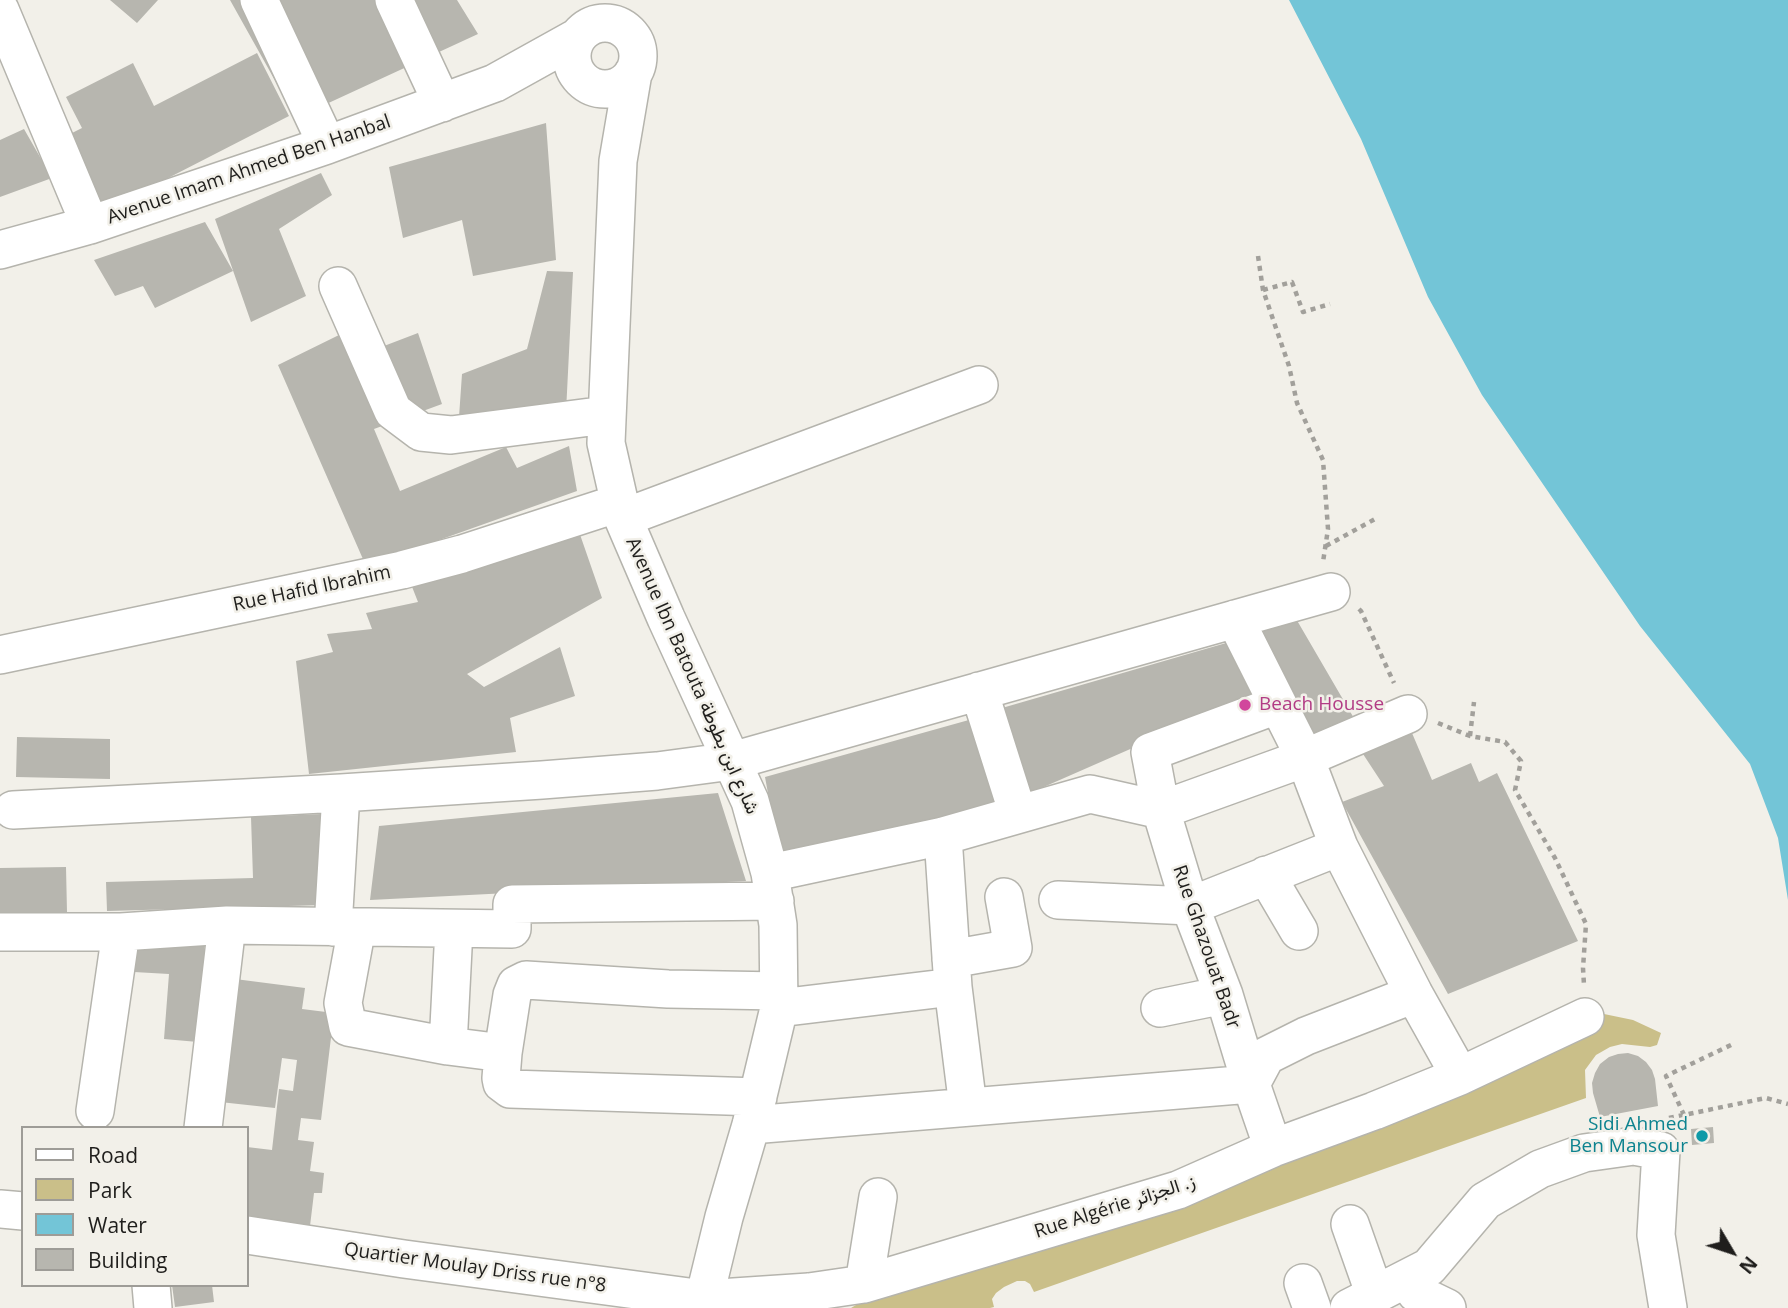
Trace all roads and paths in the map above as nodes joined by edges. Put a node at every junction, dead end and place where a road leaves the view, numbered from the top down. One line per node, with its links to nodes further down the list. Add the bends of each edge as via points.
1 (260, 0): 6 (street)
2 (394, 0): 5 (street)
3 (0, 10): 7 (street)
4 (607, 41): 5 (street, Avenue Imam Ahmed Ben Hanbal); 14 (street, Avenue Ibn Batouta شارع ابن بطوطة, via 618,161)
5 (442, 103): 6 (street, Avenue Imam Ahmed Ben Hanbal)
6 (327, 145): 7 (street, Avenue Imam Ahmed Ben Hanbal)
7 (90, 225): 8 (street, Avenue Imam Ahmed Ben Hanbal)
8 (0, 250)
9 (1258, 256): 11 (path)
10 (338, 286): 14 (street, via 393,411 421,432 451,435)
11 (1263, 290): 12 (path, via 1292,282 1303,312); 17 (path, via 1297,403 1323,460)
12 (1330, 304)
13 (979, 385): 15 (street, Rue Hafid Ibrahim)
14 (606, 415): 15 (street, Avenue Ibn Batouta شارع ابن بطوطة, via 606,443)
15 (621, 510): 20 (street, Rue Hafid Ibrahim, via 402,570); 27 (street, Avenue Ibn Batouta شارع ابن بطوطة)
16 (1375, 519): 17 (path)
17 (1325, 546): 18 (path, via 1322,565)
18 (1331, 592): 19 (street); 24 (path, via 1361,611)
19 (1235, 619): 21 (street); 23 (street)
20 (0, 654)
21 (979, 691): 27 (street); 31 (street)
22 (1474, 702): 25 (path)
23 (1277, 705): 26 (street); 30 (street, Rue Ghazouat Badr, via 1150,752)
24 (1408, 714): 25 (path); 26 (street)
25 (1470, 736): 50 (path, via 1505,742 1521,761 1516,790 1586,924)
26 (1305, 758): 30 (street); 33 (street)
27 (732, 761): 28 (street, via 657,771); 35 (street, Avenue Ibn Batouta شارع ابن بطوطة, via 750,801)
28 (341, 793): 29 (street); 40 (street)
29 (13, 810)
30 (1161, 810): 31 (street, via 1090,794); 38 (street, Rue Ghazouat Badr)
31 (1018, 814): 32 (street)
32 (943, 836): 35 (street); 45 (street)
33 (1339, 847): 34 (street); 46 (street)
34 (1266, 875): 38 (street); 42 (street)
35 (772, 887): 41 (street, via 512,904 512,929); 48 (street, Avenue Ibn Batouta شارع ابن بطوطة, via 778,925)
36 (1004, 897): 45 (street, via 1013,948)
37 (1058, 900): 38 (street)
38 (1190, 906): 47 (street, Rue Ghazouat Badr)
39 (227, 925): 40 (street); 44 (street); 60 (street)
40 (345, 927): 41 (street); 52 (street, via 342,1003 348,1027)
41 (454, 929): 52 (street)
42 (1299, 931)
43 (0, 932): 44 (street)
44 (121, 932): 58 (street)
45 (952, 973): 48 (street); 57 (street)
46 (1414, 994): 54 (street); 55 (street, via 1266,1056)
47 (1224, 995): 49 (street); 55 (street, Rue Ghazouat Badr)
48 (779, 1000): 53 (street, via 526,980 516,985 512,995); 59 (street, Avenue Ibn Batouta شارع ابن بطوطة)
49 (1160, 1008)
50 (1585, 1017): 54 (street, Rue Algérie ز. الجزائر)
51 (1733, 1044): 56 (path, via 1666,1076 1684,1115 1766,1098)
52 (448, 1046): 53 (street)
53 (503, 1053): 59 (street, via 501,1078 510,1089)
54 (1460, 1076): 61 (street, Rue Algérie ز. الجزائر)
55 (1251, 1084): 57 (street); 61 (street, Rue Ghazouat Badr)
56 (1788, 1104)
57 (968, 1107): 59 (street)
58 (96, 1111)
59 (754, 1111): 71 (street, Avenue Ibn Batouta شارع ابن بطوطة)
60 (203, 1126)
61 (1273, 1148): 68 (street, Rue Algérie ز. الجزائر, via 1178,1190)
62 (878, 1197): 68 (street)
63 (0, 1209): 64 (street)
64 (21, 1211)
65 (1350, 1224): 70 (street)
66 (248, 1235): 71 (street, Quartier Moulay Driss rue n°8)
67 (1412, 1276): 70 (street); 73 (street, via 1416,1293); 74 (street, via 1429,1268 1485,1201 1540,1169 1584,1153 1634,1146 1661,1152 1656,1235)
68 (864, 1284): 71 (street, Rue Algérie ز. الجزائر)
69 (151, 1287): 72 (street)
70 (1362, 1301)
71 (703, 1303)
72 (153, 1308)
73 (1447, 1308)
74 (1668, 1308)

